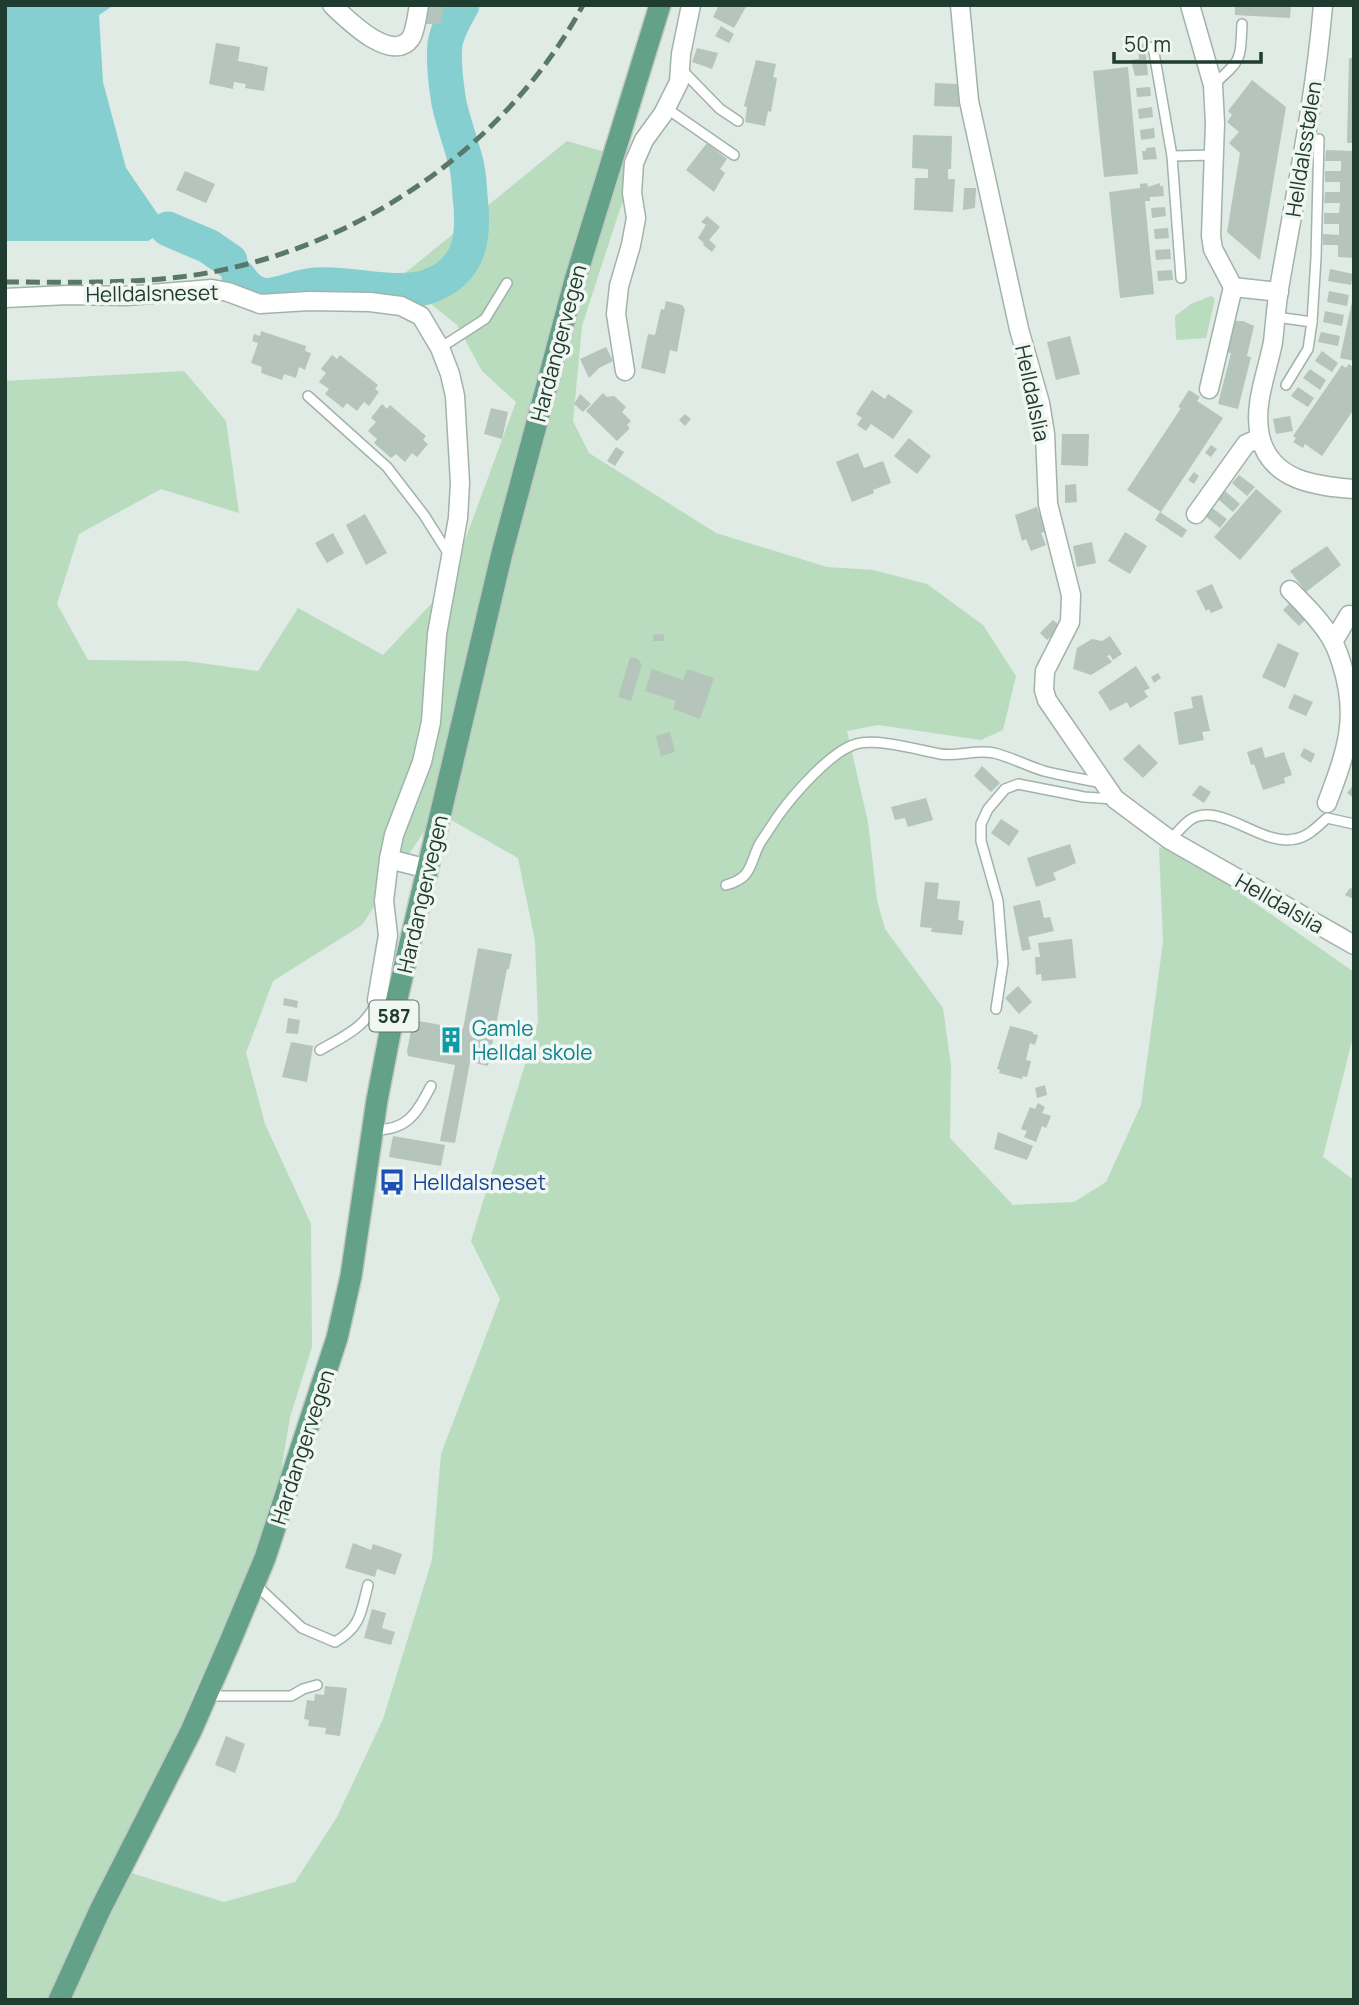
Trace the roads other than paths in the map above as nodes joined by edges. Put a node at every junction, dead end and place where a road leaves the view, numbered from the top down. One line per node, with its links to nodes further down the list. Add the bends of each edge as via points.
1 (332, 5): 2 (street, via 369,37 397,46 411,37)
2 (419, 5)
3 (660, 5): 43 (main road, Hardangervegen / 587, via 568,306 502,553)
4 (691, 5): 10 (street)
5 (960, 5): 37 (street, Helldalslia, via 969,101 1019,329 1044,419 1048,504 1071,595 1070,622 1045,671 1044,690)
6 (1190, 5): 11 (street)
7 (1323, 5): 21 (street, Helldalsstølen, via 1310,117)
8 (1242, 24): 11 (lane, via 1236,64)
9 (1153, 47): 17 (lane)
10 (680, 68): 12 (street, via 679,82); 13 (lane)
11 (1213, 85): 16 (street)
12 (666, 108): 15 (lane); 26 (street, via 634,163 636,218 616,314)
13 (738, 121)
14 (1319, 139): 24 (lane, Helldalsstølen)
15 (734, 155)
16 (1213, 155): 17 (lane); 20 (street, via 1213,249)
17 (1172, 156): 18 (lane)
18 (1181, 278)
19 (507, 283): 25 (lane, via 485,319)
20 (1233, 287): 21 (street); 28 (street)
21 (1279, 292): 23 (street, Helldalsstølen)
22 (5, 298): 25 (street, Helldalsneset, via 212,289 260,304 370,302 414,312 428,325)
23 (1276, 317): 24 (lane); 30 (street, Helldalsstølen, via 1258,411)
24 (1312, 322): 27 (lane, Helldalsstølen, via 1308,349)
25 (440, 348): 33 (street, Helldalsneset, via 450,374 458,424 458,518)
26 (625, 372)
27 (1286, 385)
28 (1209, 389)
29 (308, 396): 33 (lane, via 387,467)
30 (1260, 438): 31 (street, via 1287,475 1317,486); 32 (street, via 1246,444)
31 (1354, 489)
32 (1196, 514)
33 (451, 557): 42 (street, Helldalsneset, via 438,634 431,722)
34 (1290, 590): 36 (street)
35 (1349, 615): 36 (street)
36 (1333, 642): 39 (street, via 1345,674 1352,722)
37 (1104, 784): 38 (street, Helldalslia); 44 (lane, via 992,753 947,755 854,744 818,770 770,828 750,870)
38 (1115, 799): 41 (street, Helldalslia); 47 (lane, via 1018,783 1004,789 988,809 981,824 981,841 998,901 1003,963)
39 (1327, 803)
40 (1354, 824): 41 (lane, via 1327,818 1295,839 1271,839 1212,816 1192,819)
41 (1170, 840): 45 (street, Helldalslia)
42 (389, 859): 43 (street); 46 (street, Helldalsneset, via 384,901 388,935)
43 (428, 869): 50 (main road, Hardangervegen / 587)
44 (726, 885)
45 (1354, 945)
46 (377, 1000): 48 (lane, via 363,1023)
47 (996, 1009)
48 (320, 1050)
49 (431, 1086): 50 (lane, via 418,1111 395,1129)
50 (373, 1130): 51 (main road, Hardangervegen / 587, via 363,1210 337,1338)
51 (254, 1584): 52 (lane, via 302,1629 335,1642 358,1623); 54 (main road, Hardangervegen / 587)
52 (368, 1586)
53 (317, 1685): 54 (lane, via 291,1696)
54 (206, 1696): 55 (main road, Hardangervegen / 587)
55 (60, 2000)

